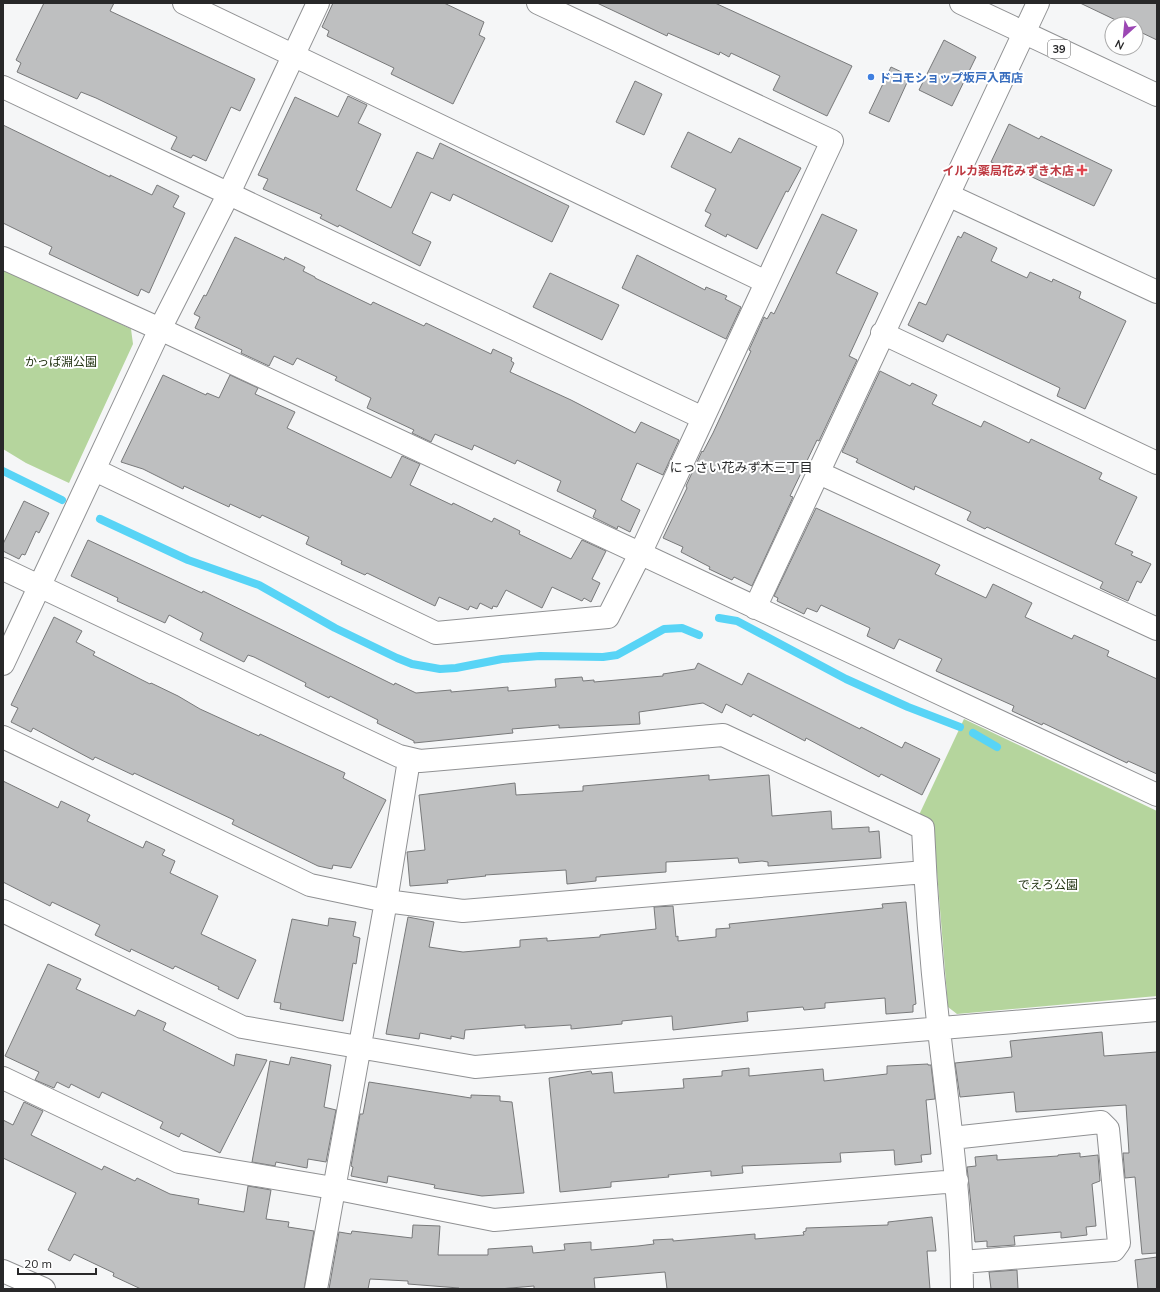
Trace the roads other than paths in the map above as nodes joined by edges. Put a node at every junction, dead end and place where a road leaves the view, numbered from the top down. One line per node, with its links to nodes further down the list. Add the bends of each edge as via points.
1 (184, 3): 7 (street)
2 (318, 3): 7 (street)
3 (538, 3): 13 (street, via 832,141)
4 (962, 3): 6 (street, 39)
5 (1038, 3): 6 (street)
6 (1025, 33): 9 (street, 39); 11 (street)
7 (294, 56): 10 (street); 13 (street)
8 (3, 87): 10 (street)
9 (1157, 95)
10 (229, 193): 15 (street); 17 (street)
11 (948, 195): 14 (street); 16 (street)
12 (3, 258): 15 (street)
13 (766, 282): 17 (street)
14 (1157, 292)
15 (160, 329): 19 (street); 21 (street)
16 (882, 334): 18 (street); 20 (street)
17 (703, 418): 21 (street)
18 (1157, 462)
19 (95, 470): 21 (street, via 436,633 608,617); 23 (street)
20 (817, 472): 24 (street); 25 (street)
21 (640, 554): 24 (street)
22 (3, 568): 23 (street)
23 (40, 586): 26 (street); 28 (street)
24 (754, 608): 29 (street)
25 (1157, 629)
26 (3, 664)
27 (3, 737): 31 (street, via 310,885)
28 (409, 760): 30 (street, via 723,735 923,828); 31 (street)
29 (1157, 795)
30 (925, 872): 31 (street, via 463,911); 34 (street)
31 (386, 900): 35 (street)
32 (3, 911): 35 (street, via 242,1027)
33 (1157, 1010): 34 (street)
34 (938, 1029): 35 (street, via 475,1068); 37 (street)
35 (359, 1046): 39 (street)
36 (3, 1078): 39 (street, via 179,1162)
37 (952, 1138): 38 (street); 40 (street, via 1101,1122 1108,1129 1119,1243 1114,1250)
38 (957, 1181): 39 (street, via 494,1220); 40 (street)
39 (333, 1188): 43 (street)
40 (962, 1262): 44 (street)
41 (3, 1271): 42 (street)
42 (44, 1289)
43 (316, 1289)
44 (962, 1289)

